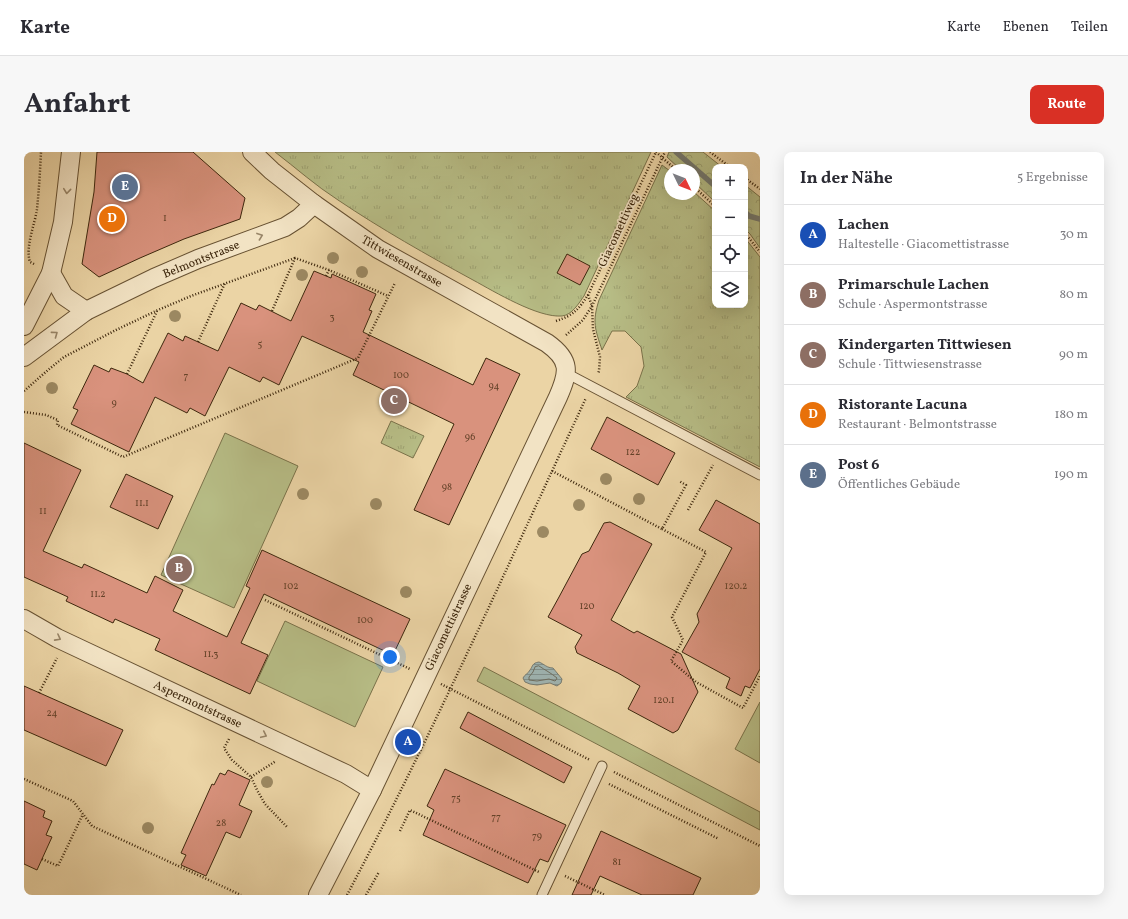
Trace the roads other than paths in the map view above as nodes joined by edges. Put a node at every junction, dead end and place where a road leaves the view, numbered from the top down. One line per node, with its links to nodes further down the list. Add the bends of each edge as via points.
1 (71, 152): 4 (street, one-way to 4, via 63,222)
2 (252, 152): 3 (street, Tittwiesenstrasse)
3 (314, 204): 5 (street, Belmontstrasse, one-way to 3, via 198,259 285,226 299,218); 8 (street, Tittwiesenstrasse, via 378,249 547,343 557,350)
4 (44, 270): 5 (street, via 64,296); 6 (street)
5 (86, 311): 7 (street, Belmontstrasse, one-way to 5)
6 (24, 326)
7 (24, 357)
8 (564, 364): 9 (lane, via 592,387); 12 (street, Giacomettistrasse, via 563,384 558,397)
9 (760, 475)
10 (24, 619): 12 (street, Aspermontstrasse, one-way to 12, via 66,642 346,774)
11 (602, 766): 14 (lane)
12 (372, 790): 13 (street, Giacomettistrasse)
13 (318, 895)
14 (542, 895)

